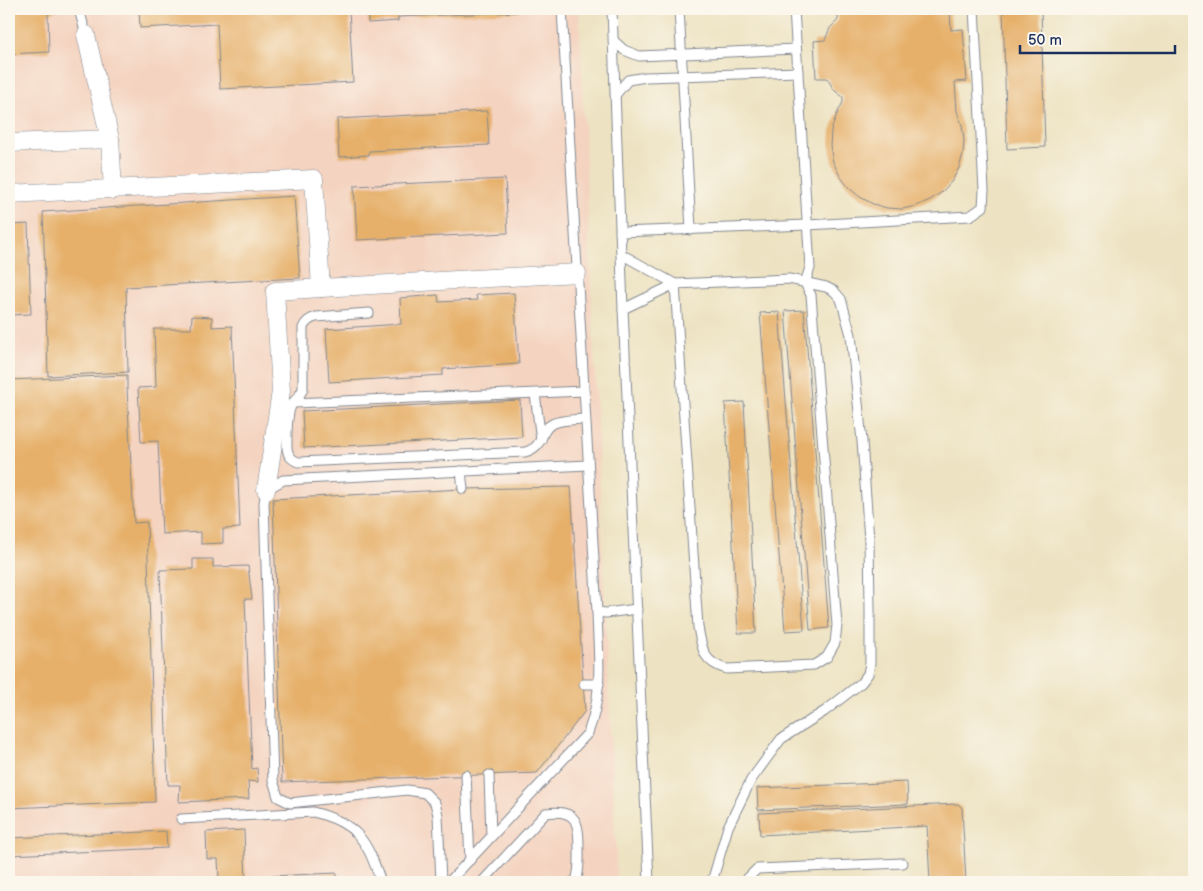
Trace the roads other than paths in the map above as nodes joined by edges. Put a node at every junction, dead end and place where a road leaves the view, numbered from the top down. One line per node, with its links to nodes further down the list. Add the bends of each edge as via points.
1 (80, 9): 7 (lane)
2 (562, 9): 22 (lane)
3 (612, 9): 8 (lane)
4 (679, 9): 10 (lane)
5 (794, 9): 9 (lane)
6 (974, 9): 18 (lane, via 983,207 970,216)
7 (86, 34): 14 (street)
8 (614, 41): 10 (lane, via 624,50 639,56); 13 (lane)
9 (796, 48): 10 (lane); 11 (lane)
10 (681, 54): 12 (lane)
11 (798, 72): 12 (lane); 18 (lane)
12 (683, 76): 13 (lane, via 628,80); 19 (lane)
13 (616, 94): 20 (lane)
14 (110, 139): 15 (street); 16 (street)
15 (9, 143)
16 (112, 190): 17 (street); 25 (street, via 314,179)
17 (9, 194)
18 (807, 225): 19 (lane); 23 (lane, via 810,268)
19 (691, 230): 20 (lane)
20 (620, 232): 21 (lane)
21 (621, 254): 24 (lane); 26 (lane)
22 (576, 273): 25 (street); 28 (lane)
23 (805, 283): 24 (lane, via 789,279); 24 (lane, via 811,295 837,625 835,643 827,657 814,665 727,669 716,666 703,652 698,627); 53 (lane, via 826,287 841,298 852,336 869,540 869,669 861,683 832,706 780,739 750,780 728,827)
24 (674, 284): 26 (lane)
25 (321, 288): 36 (street, via 275,291 281,391)
26 (623, 309): 37 (lane)
27 (369, 313): 30 (lane, via 316,317 305,324 304,383 301,395)
28 (584, 391): 29 (lane); 31 (lane)
29 (535, 394): 30 (lane); 32 (lane)
30 (293, 403): 32 (lane, via 289,412 286,448 290,458 298,462 525,452 532,450)
31 (585, 419): 32 (lane, via 552,424); 33 (lane)
32 (541, 440)
33 (588, 465): 34 (lane); 38 (lane)
34 (461, 471): 35 (lane); 36 (lane, via 283,480)
35 (463, 489)
36 (266, 490): 48 (lane, via 272,780 278,797 290,802 407,790 425,793 435,802 438,815)
37 (637, 609): 38 (lane); 52 (lane)
38 (596, 612): 40 (lane)
39 (584, 684): 40 (lane)
40 (599, 684): 44 (lane, via 595,714 588,733)
41 (466, 775): 45 (lane)
42 (489, 775): 44 (lane)
43 (181, 819): 47 (lane, via 313,812 335,817 354,830 371,854)
44 (491, 836): 45 (lane)
45 (470, 860): 49 (lane)
46 (903, 863): 54 (lane, via 757,869)
47 (381, 882)
48 (441, 882)
49 (449, 882)
50 (482, 882): 51 (lane, via 546,814 559,812 572,816 579,827 579,872)
51 (572, 882)
52 (649, 882)
53 (712, 882)
54 (744, 882)

